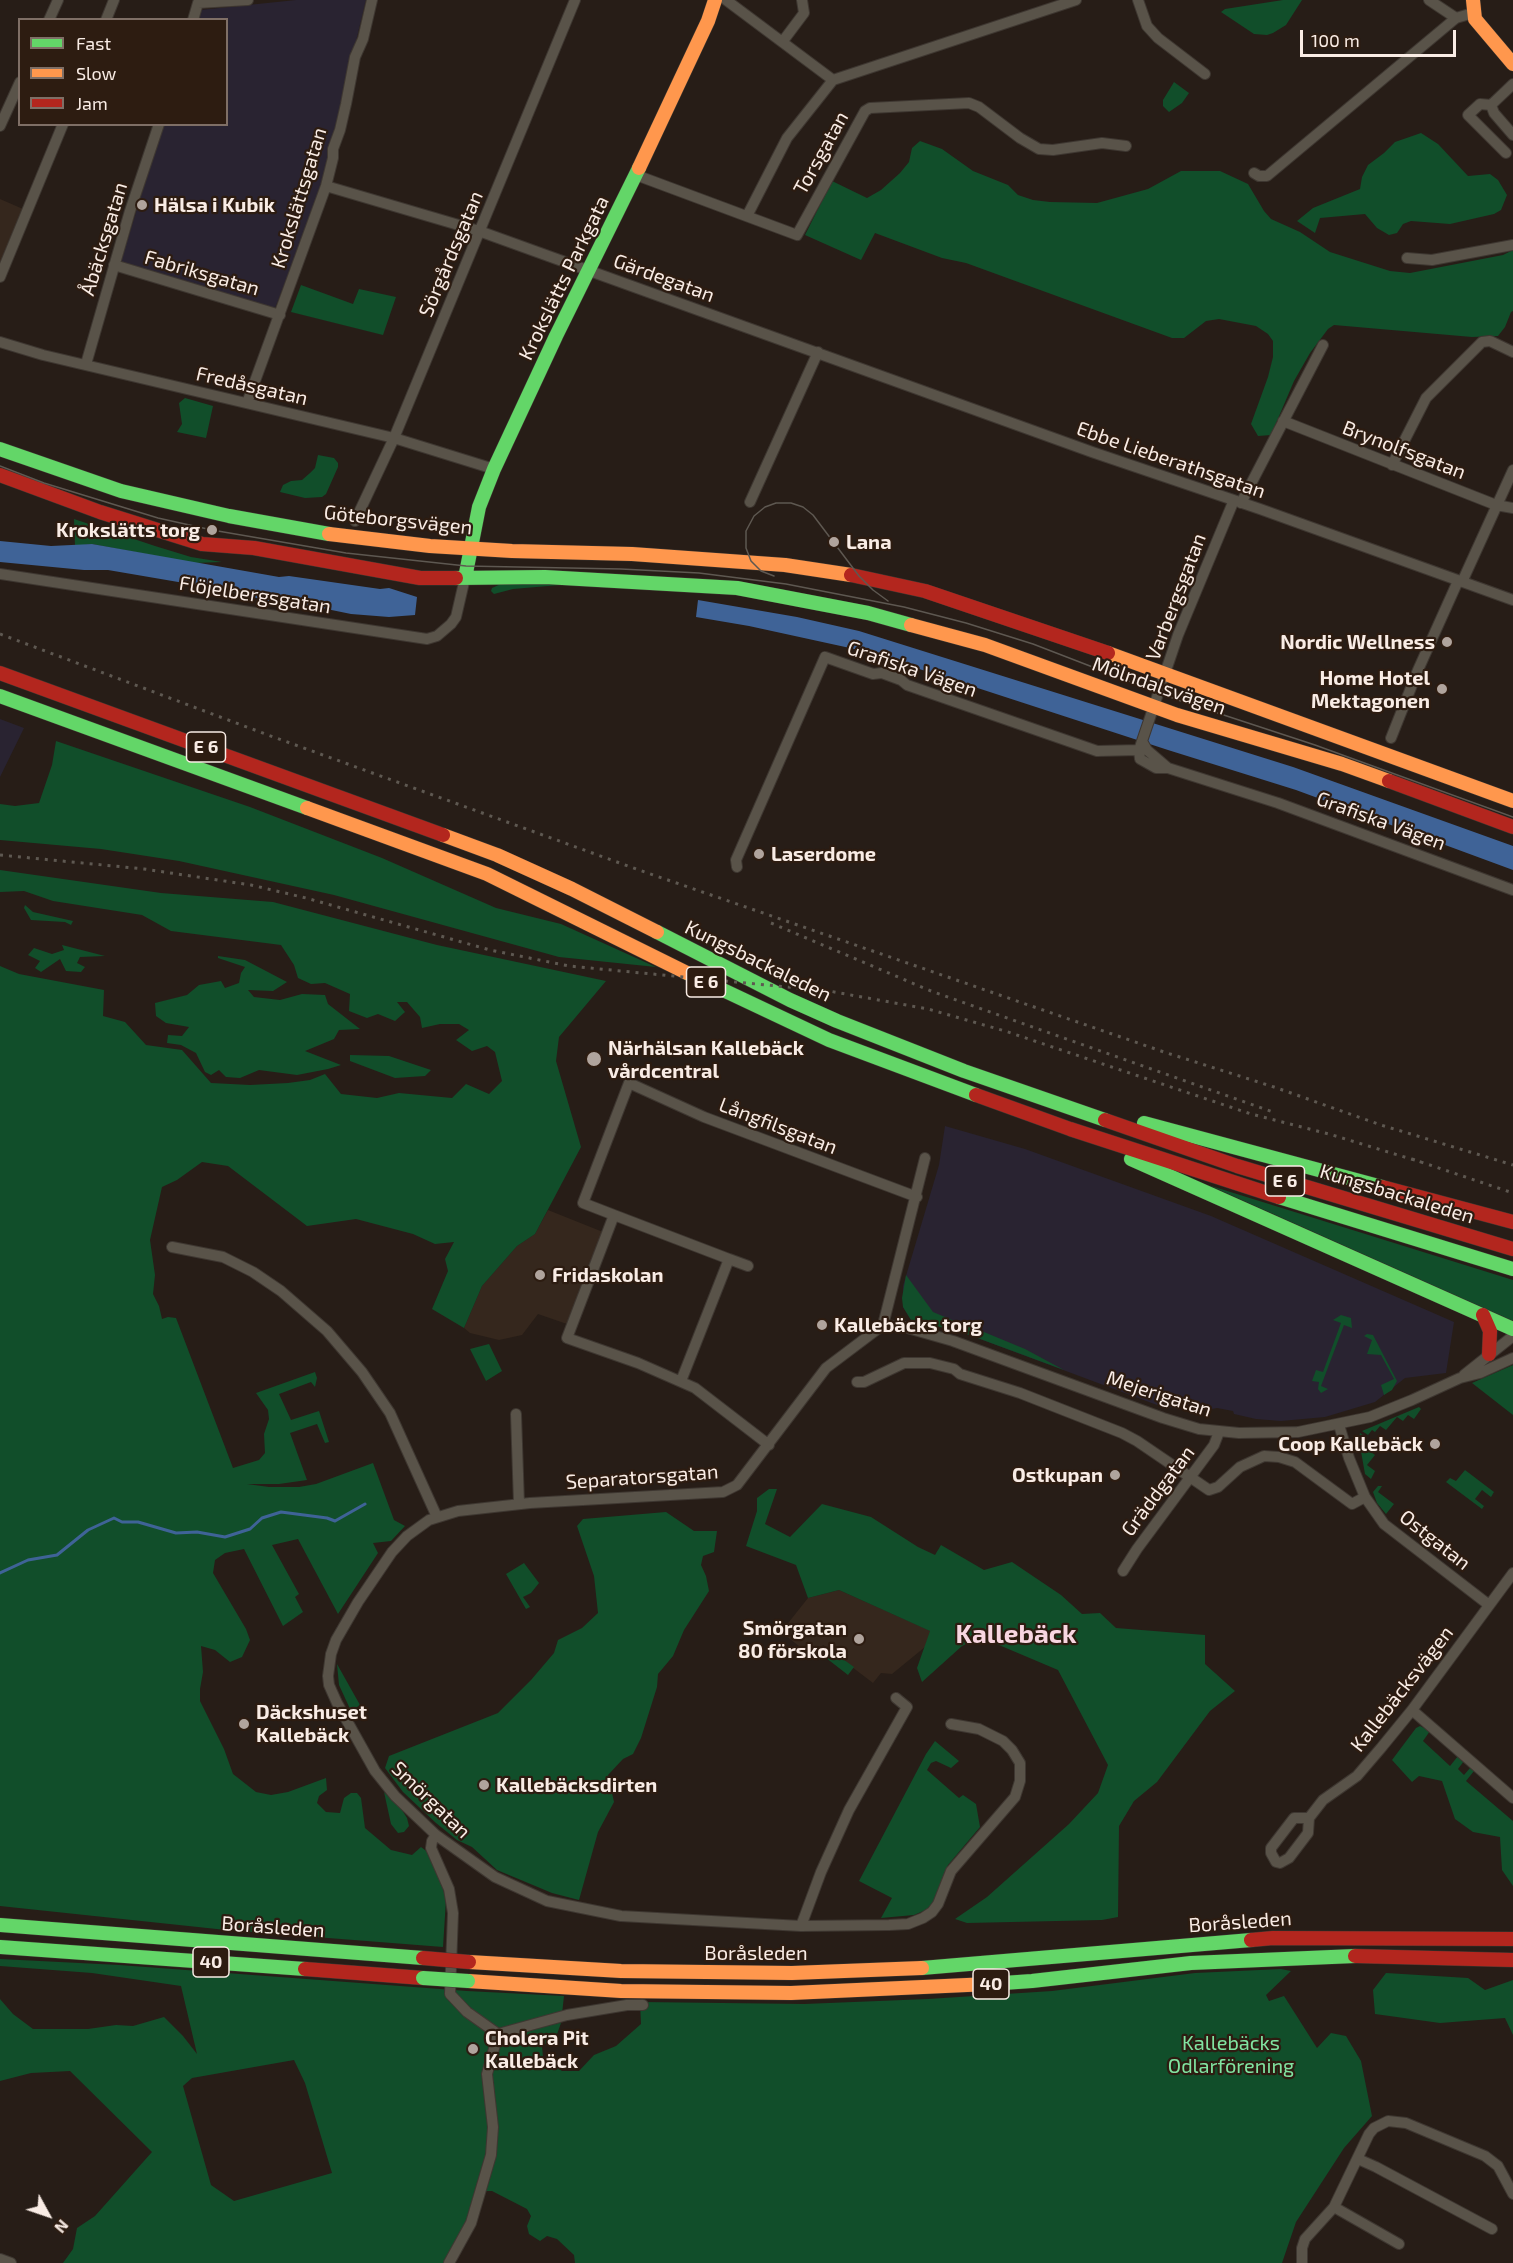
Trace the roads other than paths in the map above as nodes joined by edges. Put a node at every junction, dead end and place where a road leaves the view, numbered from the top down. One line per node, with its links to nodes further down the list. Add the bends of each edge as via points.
1 (58, 0): 13 (street)
2 (114, 0): 14 (street)
3 (248, 0): 15 (street, via 198,3)
4 (372, 0): 32 (street, Krokslättsgatan)
5 (575, 0): 34 (street, Sörgårdsgatan)
6 (715, 0): 31 (main road, Krokslätts Parkgata)
7 (726, 0): 17 (street)
8 (802, 0): 17 (street, via 804,13)
9 (1076, 0): 20 (street)
10 (1138, 0): 19 (street, via 1147,26)
11 (1429, 0): 16 (street)
12 (1473, 6): 16 (street); 18 (main road, via 1478,23)
13 (50, 18)
14 (107, 18)
15 (194, 18)
16 (1456, 18): 30 (street, via 1267,176)
17 (783, 41): 20 (street)
18 (1513, 64)
19 (1205, 74)
20 (833, 80): 33 (street, via 787,138)
21 (1513, 84): 23 (street)
22 (18, 86): 24 (street)
23 (1491, 105): 27 (street); 29 (street, via 1480,104 1468,115)
24 (0, 126)
25 (62, 126): 39 (street)
26 (158, 126): 37 (street, Åbäcksgatan)
27 (1513, 135)
28 (1126, 146): 33 (street, Torsgatan, via 1102,143 1039,149 969,103 870,108 797,235)
29 (1506, 153)
30 (1254, 173)
31 (636, 174): 33 (street); 38 (main road, Krokslätts Parkgata)
32 (326, 186): 34 (street, Gärdegatan); 40 (street, Krokslättsgatan)
33 (747, 216)
34 (479, 231): 38 (street, Gärdegatan); 48 (street, Sörgårdsgatan)
35 (1513, 245): 36 (street, via 1432,260)
36 (1407, 258)
37 (114, 265): 40 (street, Fabriksgatan); 45 (street, Åbäcksgatan)
38 (589, 270): 43 (street, Gärdegatan); 51 (main road, Krokslätts Parkgata)
39 (0, 277)
40 (280, 315): 46 (street, Krokslättsgatan)
41 (0, 342): 45 (street, Fredåsgatan)
42 (1323, 345): 47 (street, Varbergsgatan)
43 (818, 352): 54 (street, Ebbe Lieberathsgatan); 55 (street)
44 (1513, 352): 50 (street, via 1490,341 1482,342 1426,398)
45 (86, 364): 46 (street, Fredåsgatan)
46 (247, 404): 48 (street, Fredåsgatan)
47 (1283, 421): 50 (street, Brynolfsgatan); 54 (street, Varbergsgatan)
48 (394, 438): 51 (street, Fredåsgatan); 58 (street, Sörgårdsgatan)
49 (0, 449): 59 (main road, Göteborgsvägen, via 121,491 230,516 351,538)
50 (1392, 465): 56 (street, Brynolfsgatan)
51 (495, 469): 59 (main road, Krokslätts Parkgata, via 479,507)
52 (1513, 470): 56 (street)
53 (0, 475): 62 (main road, via 202,544 254,548 420,578)
54 (1237, 501): 63 (street, Ebbe Lieberathsgatan); 66 (street, Varbergsgatan, via 1185,615)
55 (750, 502)
56 (1496, 505): 57 (street, Brynolfsgatan); 63 (street)
57 (1513, 508)
58 (355, 520)
59 (470, 548): 60 (main road, Göteborgsvägen, via 632,554); 62 (main road, Krokslätts Parkgata)
60 (803, 568): 66 (main road, Mölndalsvägen, via 859,576 964,602)
61 (4, 575): 62 (street, Flöjelbergsgatan, via 427,639 437,636 456,617)
62 (465, 578): 68 (main road, Mölndalsvägen, via 630,580 737,588 788,597 868,613 985,645)
63 (1460, 581): 64 (street, Ebbe Lieberathsgatan); 69 (street)
64 (1513, 600)
65 (0, 673): 75 (main road, Kungsbackaleden / E 6, via 497,855 837,1021)
66 (1166, 673): 68 (street, Varbergsgatan); 71 (main road, Mölndalsvägen)
67 (0, 696): 76 (main road, Kungsbackaleden / E 6, via 487,874 782,1019 882,1061)
68 (1151, 713): 70 (street, Varbergsgatan); 72 (main road, Mölndalsvägen, via 1342,764)
69 (1391, 738)
70 (1141, 746): 73 (street, Grafiska Vägen, via 1097,751 882,673 873,674 825,657 736,860); 74 (street, Grafiska Vägen, via 1168,768 1289,807)
71 (1513, 801)
72 (1513, 826)
73 (737, 867)
74 (1513, 890)
75 (1060, 1104): 80 (main road, via 1139,1121); 82 (main road, Kungsbackaleden / E 6, via 1317,1191)
76 (1070, 1129): 85 (main road, Kungsbackaleden / E 6); 86 (main road)
77 (926, 1158): 78 (street)
78 (917, 1197): 79 (street, Långfilsgatan, via 704,1117 629,1083 583,1203); 87 (street)
79 (614, 1215): 83 (street); 93 (street, via 567,1338)
80 (1513, 1222)
81 (172, 1247): 102 (street, via 204,1251 253,1272 327,1331 390,1413)
82 (1513, 1249)
83 (729, 1259): 84 (street); 93 (street)
84 (748, 1266)
85 (1513, 1269)
86 (1483, 1315): 88 (main road); 90 (main road, via 1490,1331)
87 (883, 1324): 97 (street, Mejerigatan, via 953,1341 1163,1418); 98 (street, Separatorsgatan, via 826,1368)
88 (1513, 1329)
89 (1513, 1336): 90 (street, Mejerigatan)
90 (1489, 1354): 92 (street, Mejerigatan)
91 (1513, 1358): 92 (street, Mejerigatan)
92 (1460, 1378): 96 (street, Mejerigatan, via 1402,1404)
93 (681, 1381): 98 (street, via 726,1410)
94 (857, 1382): 99 (street, via 904,1363 954,1369 1122,1433)
95 (516, 1414): 101 (street)
96 (1339, 1425): 97 (street, Mejerigatan, via 1284,1434); 100 (street, Ostgatan)
97 (1219, 1432): 99 (street, Gräddgatan)
98 (769, 1445): 101 (street, Separatorsgatan, via 737,1485 723,1492)
99 (1190, 1478): 100 (street, via 1213,1490 1249,1462 1264,1456 1279,1457 1295,1462 1352,1504); 103 (street, Gräddgatan)
100 (1365, 1497): 105 (street, Ostgatan, via 1384,1524)
101 (519, 1504): 102 (street, Smörgatan)
102 (437, 1517): 111 (street, Smörgatan, via 408,1536 384,1562 336,1640 328,1676 337,1703 375,1771)
103 (1123, 1571)
104 (1513, 1573): 105 (street, Kallebäcksvägen)
105 (1489, 1605): 107 (street, Kallebäcksvägen)
106 (896, 1698): 113 (street, via 908,1707 849,1810)
107 (1412, 1710): 109 (street); 110 (street, Kallebäcksvägen, via 1357,1776 1323,1800)
108 (951, 1724): 113 (street, Smörgatan, via 979,1729 1003,1741 1020,1763 1020,1781 1016,1797 951,1871 938,1904 932,1912 908,1924)
109 (1513, 1798)
110 (1309, 1818)
111 (436, 1835): 113 (street, Smörgatan, via 495,1877 569,1907 621,1916); 118 (street, via 431,1848 449,1889 453,1913 450,1994)
112 (0, 1926): 114 (main road, Boråsleden / 40, bridge, via 469,1962 621,1971 792,1973 946,1967 1273,1938)
113 (801, 1926)
114 (1513, 1939)
115 (0, 1947): 116 (main road, Boråsleden / 40, bridge, via 621,1991 791,1993 1032,1981 1274,1958 1375,1955)
116 (1513, 1960)
117 (643, 2005): 118 (street, via 567,2015)
118 (498, 2034): 126 (street, via 487,2074 493,2127 491,2155 471,2223)
119 (1358, 2159): 120 (street, via 1374,2128 1398,2121 1489,2159 1498,2166); 121 (street); 122 (street)
120 (1513, 2194)
121 (1334, 2207): 123 (street); 127 (street, via 1305,2239)
122 (1492, 2229)
123 (1399, 2244)
124 (0, 2259): 125 (street)
125 (11, 2263)
126 (449, 2263)
127 (1302, 2263)

